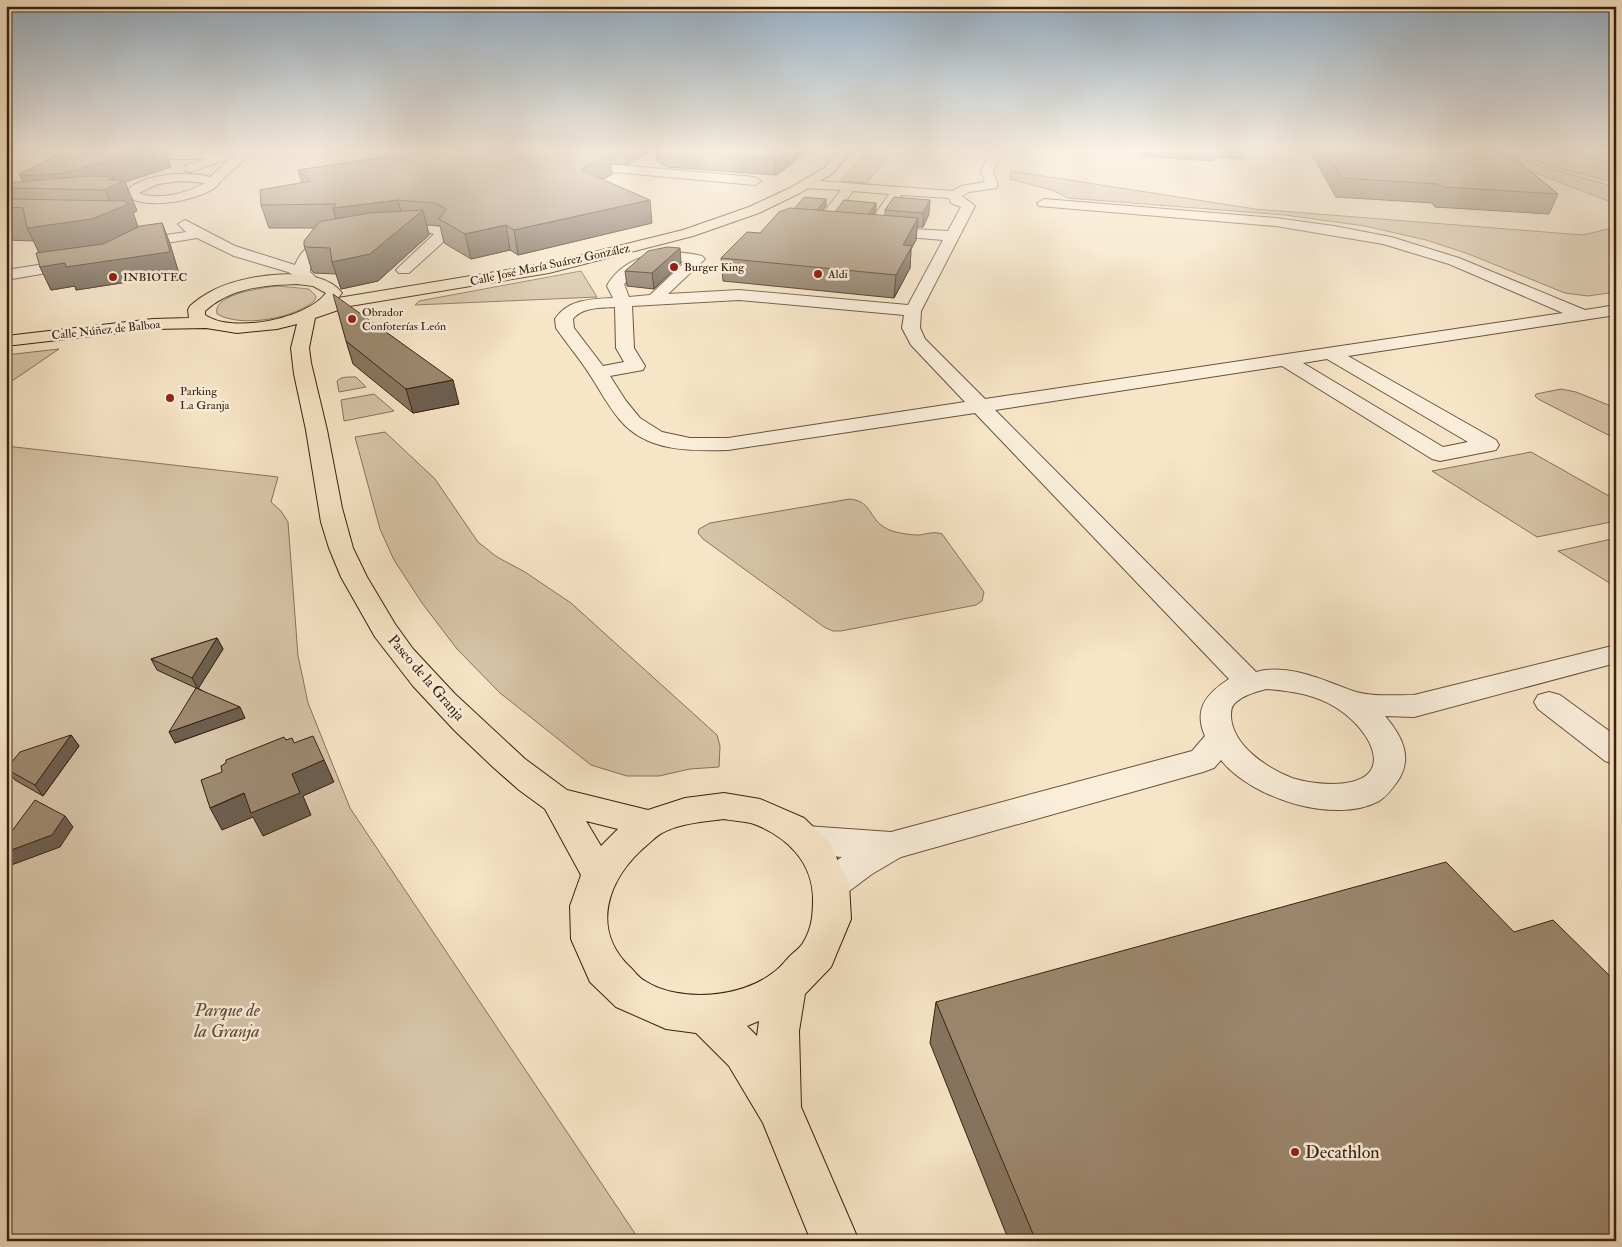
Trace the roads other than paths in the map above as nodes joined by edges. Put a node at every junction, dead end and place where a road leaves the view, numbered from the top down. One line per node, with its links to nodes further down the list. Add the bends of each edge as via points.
1 (168, 209): 9 (street)
2 (198, 209): 9 (street)
3 (721, 209): 26 (main road, Calle José María Suárez González, via 657,231 494,267 398,283)
4 (756, 209): 31 (main road, Calle José María Suárez González, via 663,240 549,268 347,300)
5 (833, 209): 11 (street)
6 (885, 209): 13 (street)
7 (966, 209): 16 (street)
8 (1120, 209): 32 (street, via 1276,222 1386,240 1454,261)
9 (193, 221): 17 (street); 20 (street)
10 (805, 224): 11 (street)
11 (820, 226): 13 (street)
12 (142, 228): 17 (street, via 151,233)
13 (872, 230): 16 (street)
14 (375, 233): 22 (street, via 424,227 442,233)
15 (356, 236): 18 (street, via 318,244)
16 (951, 236): 30 (street)
17 (154, 241): 19 (street, via 144,242)
18 (309, 253): 20 (street, via 298,258); 24 (street, via 302,264)
19 (120, 256)
20 (266, 260): 24 (street); 25 (street, via 253,279)
21 (93, 262): 23 (street)
22 (404, 270)
23 (6, 275)
24 (307, 276): 25 (main road, Calle Núñez de Balboa); 26 (main road, Calle Núñez de Balboa)
25 (244, 285): 28 (main road, Calle Núñez de Balboa)
26 (342, 286): 31 (main road, Paseo de la Granja, via 334,293 332,301)
27 (658, 299): 29 (street); 29 (street, via 658,295 697,259 668,256 640,262 615,286); 30 (street, via 739,295)
28 (204, 301): 34 (main road, via 196,310 197,317); 36 (main road, Calle Núñez de Balboa, via 152,314)
29 (623, 301): 41 (street, via 626,348 636,366); 41 (street, via 580,306 564,319 565,328)
30 (913, 311): 42 (street, via 911,328 917,341)
31 (314, 312): 35 (main road, Calle José María Suárez González, via 269,325); 38 (main road, Paseo de la Granja)
32 (1583, 315): 33 (street); 39 (street)
33 (1612, 318)
34 (206, 323): 35 (main road, Calle Núñez de Balboa, via 232,328); 37 (main road, Calle Núñez de Balboa, via 153,324)
35 (249, 327): 38 (main road, via 284,338)
36 (6, 331)
37 (6, 342)
38 (300, 350): 51 (main road, Paseo de la Granja, via 340,546 361,593 398,649 451,710 520,774)
39 (1330, 353): 40 (street); 40 (street, via 1488,445 1440,454)
40 (1285, 360): 42 (street)
41 (598, 372): 42 (street, via 632,422 661,441 690,445 728,444)
42 (980, 406): 44 (street)
43 (1616, 654): 47 (street)
44 (1248, 682): 45 (street, via 1266,679 1292,681 1321,688); 49 (street, via 1227,691 1217,703 1214,718 1218,735)
45 (1347, 701): 47 (street); 48 (street, via 1370,717)
46 (1549, 702): 50 (street)
47 (1414, 706): 48 (street)
48 (1384, 737): 49 (street, via 1391,756 1388,774 1374,788 1362,794 1327,797 1300,793 1273,783)
49 (1212, 749): 54 (street)
50 (1616, 753)
51 (557, 800): 52 (main road, Paseo de la Granja); 55 (main road, Paseo de la Granja)
52 (649, 824): 53 (main road, via 685,811 724,806 760,812 792,828); 55 (main road, via 619,848)
53 (806, 840): 54 (street); 56 (main road, via 818,852)
54 (891, 846): 56 (street)
55 (599, 875): 58 (main road, via 589,906 590,939 604,969 630,994 666,1010)
56 (831, 884): 57 (main road, via 832,920 817,956)
57 (788, 986): 58 (main road, via 747,1008); 59 (main road, via 778,1031)
58 (706, 1015): 59 (main road, via 744,1052)
59 (779, 1108): 60 (main road)
60 (835, 1241)

